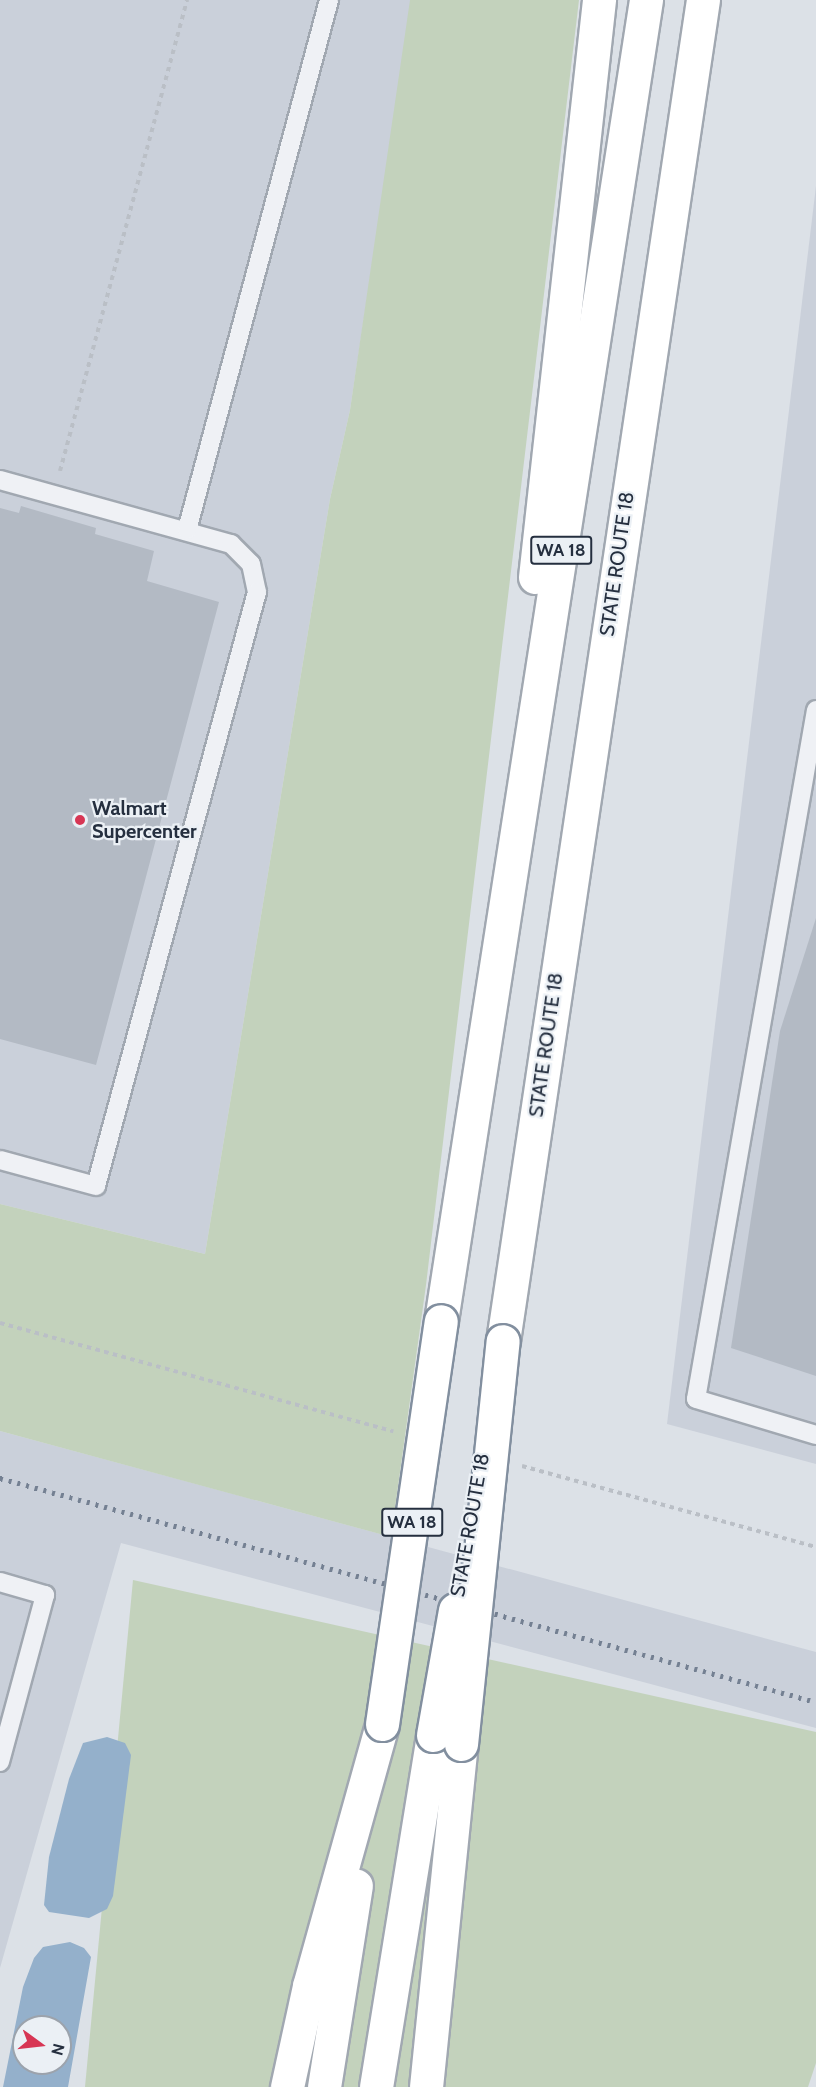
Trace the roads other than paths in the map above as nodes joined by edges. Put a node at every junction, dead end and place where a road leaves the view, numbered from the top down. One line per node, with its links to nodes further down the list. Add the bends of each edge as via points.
1 (329, 0): 8 (lane)
2 (599, 0): 10 (highway)
3 (646, 0): 10 (highway, WA 18)
4 (703, 0): 6 (highway, STATE ROUTE 18 / WA 18)
5 (719, 0): 6 (highway)
6 (661, 266): 15 (highway, STATE ROUTE 18 / WA 18, bridge)
7 (0, 480): 8 (lane)
8 (187, 530): 11 (lane, via 216,538 243,552 257,578 256,602 96,1186)
9 (816, 710): 12 (lane, via 696,1400)
10 (473, 1100): 14 (highway, WA 18, bridge)
11 (0, 1160)
12 (816, 1435)
13 (0, 1582): 16 (lane, via 45,1595)
14 (382, 1724): 18 (highway, via 309,1986); 19 (highway, WA 18)
15 (447, 1740): 17 (highway); 20 (highway, STATE ROUTE 18 / WA 18)
16 (0, 1762)
17 (432, 2023): 21 (highway); 22 (highway)
18 (287, 2087)
19 (324, 2087)
20 (376, 2087)
21 (426, 2087)
22 (438, 2087)

